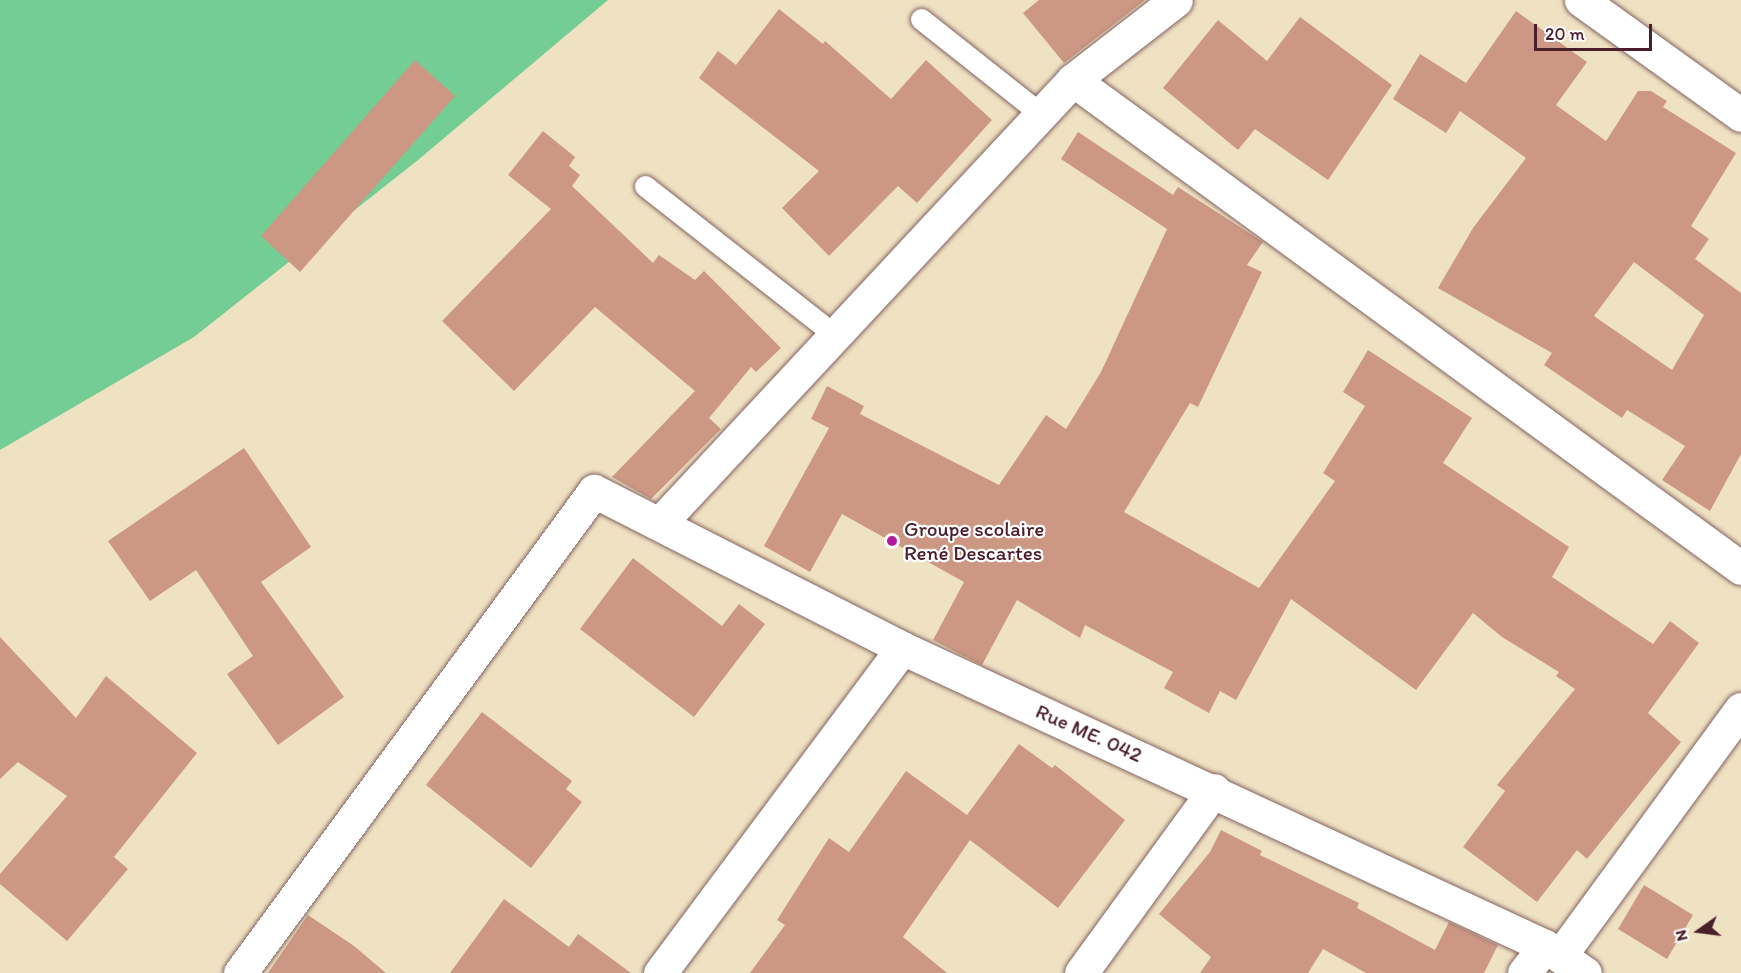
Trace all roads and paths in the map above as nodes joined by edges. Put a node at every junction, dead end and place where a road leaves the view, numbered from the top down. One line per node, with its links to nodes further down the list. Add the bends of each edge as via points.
1 (1176, 0): 4 (street)
2 (1581, 0): 6 (street)
3 (921, 19): 5 (lane)
4 (1073, 80): 5 (street); 10 (street)
5 (1041, 114): 8 (street)
6 (1741, 116)
7 (645, 186): 8 (lane)
8 (836, 335): 9 (street)
9 (660, 523): 11 (street, Rue ME. 042); 15 (street, Rue ME. 042, via 594,491)
10 (1741, 568)
11 (902, 648): 13 (street, Rue ME. 042); 16 (street)
12 (1741, 709): 14 (street)
13 (1214, 790): 14 (street, Rue ME. 042); 17 (street)
14 (1563, 958): 18 (street)
15 (240, 973)
16 (660, 973)
17 (1081, 973)
18 (1524, 973)

